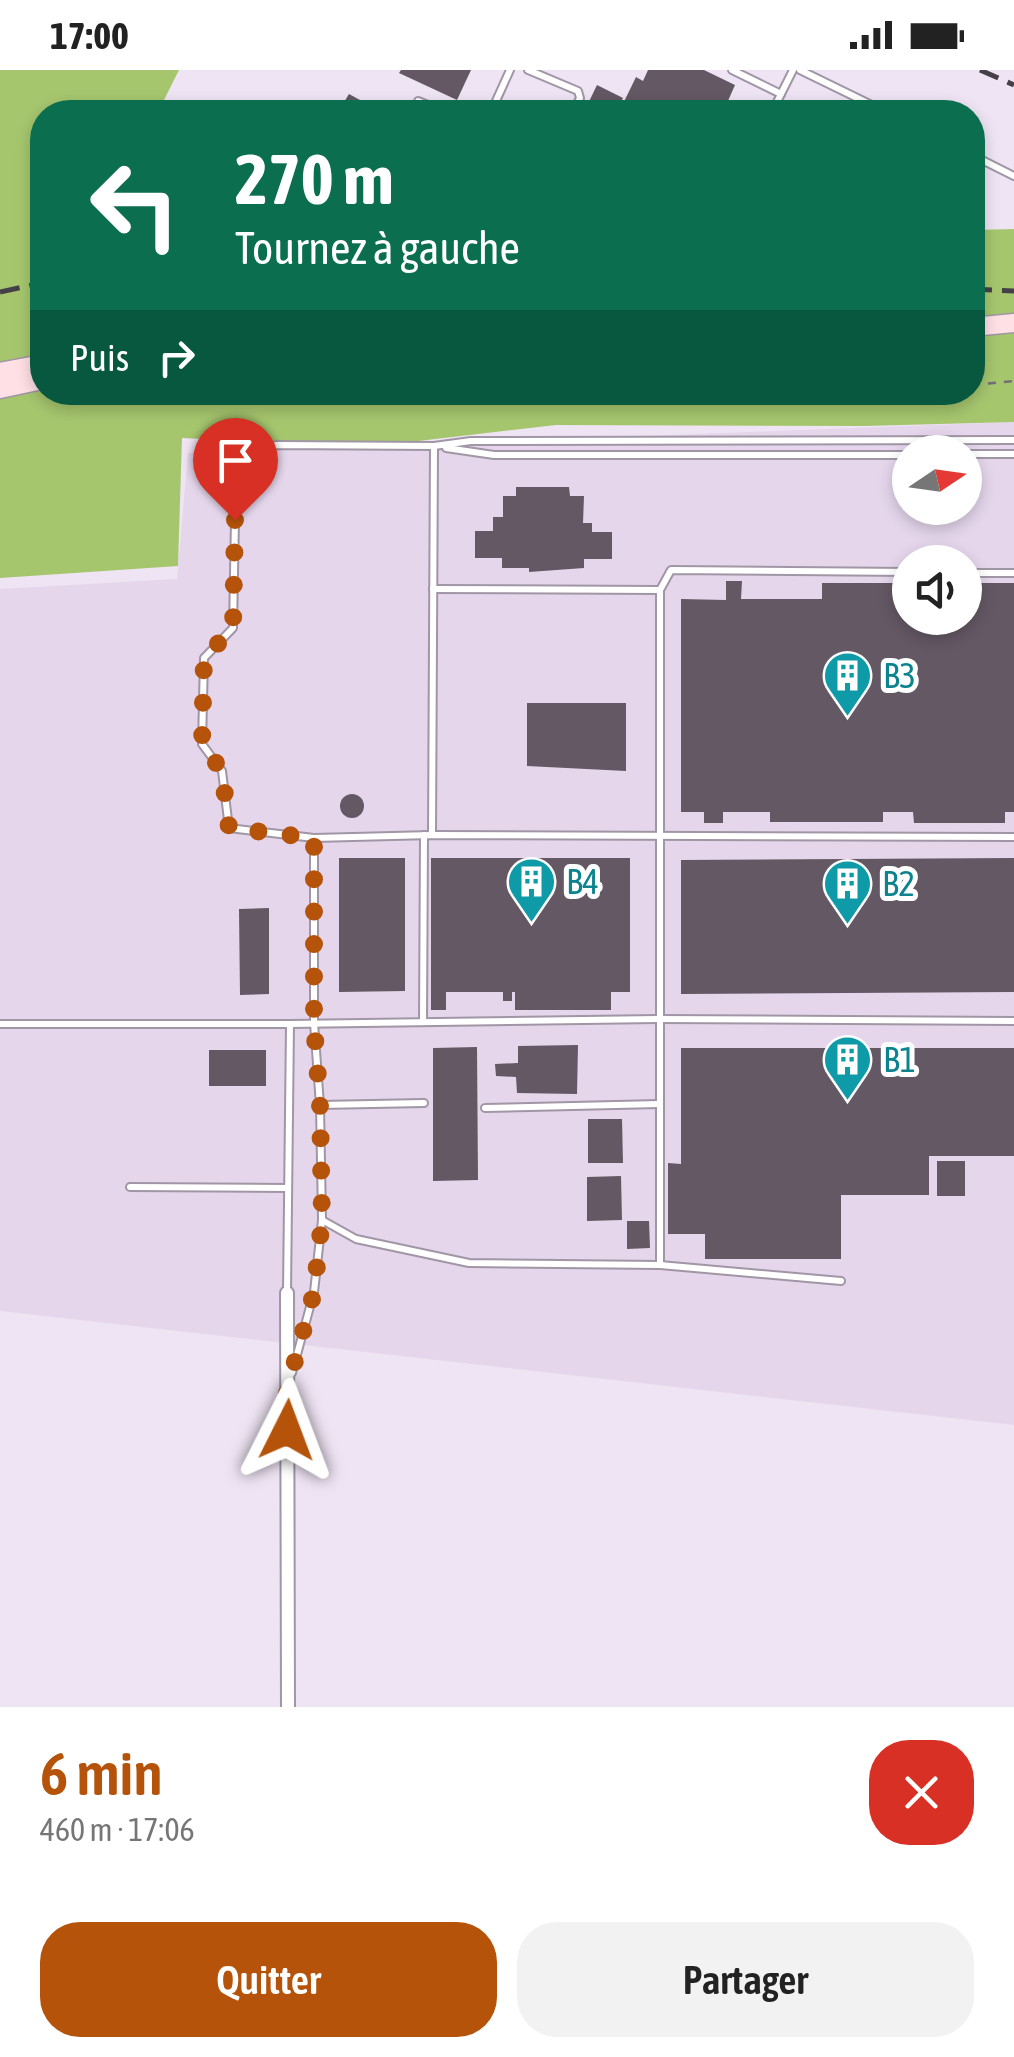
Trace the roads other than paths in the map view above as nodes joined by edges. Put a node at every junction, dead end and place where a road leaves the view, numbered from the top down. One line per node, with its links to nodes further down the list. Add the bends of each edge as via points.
1 (510, 70): 7 (lane)
2 (528, 70): 5 (lane)
3 (732, 70): 6 (lane)
4 (796, 70): 6 (lane); 10 (lane)
5 (542, 73): 8 (lane, via 578,91)
6 (781, 94): 9 (lane)
7 (496, 100)
8 (579, 100)
9 (778, 100)
10 (860, 100)
11 (985, 162): 12 (lane)
12 (1014, 176)
13 (1014, 323): 14 (main road)
14 (985, 326)
15 (30, 366): 16 (main road)
16 (0, 372)
17 (30, 383): 18 (main road)
18 (0, 389)
19 (1014, 440): 20 (lane)
20 (434, 446): 21 (lane, via 494,455); 27 (lane); 32 (lane, via 276,446 243,460 233,628 204,658 202,744 222,771 229,828)
21 (892, 454)
22 (982, 454): 23 (lane)
23 (1014, 454)
24 (892, 572): 28 (lane, via 671,570)
25 (982, 573): 26 (lane)
26 (1014, 573)
27 (433, 588): 28 (lane); 29 (lane)
28 (660, 590): 30 (lane)
29 (428, 835): 30 (lane); 32 (lane); 35 (lane)
30 (660, 835): 31 (lane); 33 (lane)
31 (1014, 837)
32 (314, 838): 38 (lane)
33 (658, 1020): 34 (lane); 35 (lane); 41 (lane)
34 (1014, 1021)
35 (423, 1022): 38 (lane)
36 (0, 1024): 37 (lane)
37 (290, 1024): 38 (lane); 44 (lane)
38 (314, 1024): 39 (lane)
39 (320, 1104): 40 (lane); 45 (lane)
40 (424, 1104)
41 (659, 1104): 42 (lane); 46 (lane)
42 (485, 1108)
43 (130, 1187): 44 (lane)
44 (288, 1188): 48 (lane)
45 (322, 1220): 46 (lane, via 356,1240 469,1263); 49 (lane, via 314,1292)
46 (660, 1265): 47 (lane)
47 (842, 1282)
48 (287, 1293): 49 (street)
49 (287, 1390): 50 (street)
50 (288, 1707)

